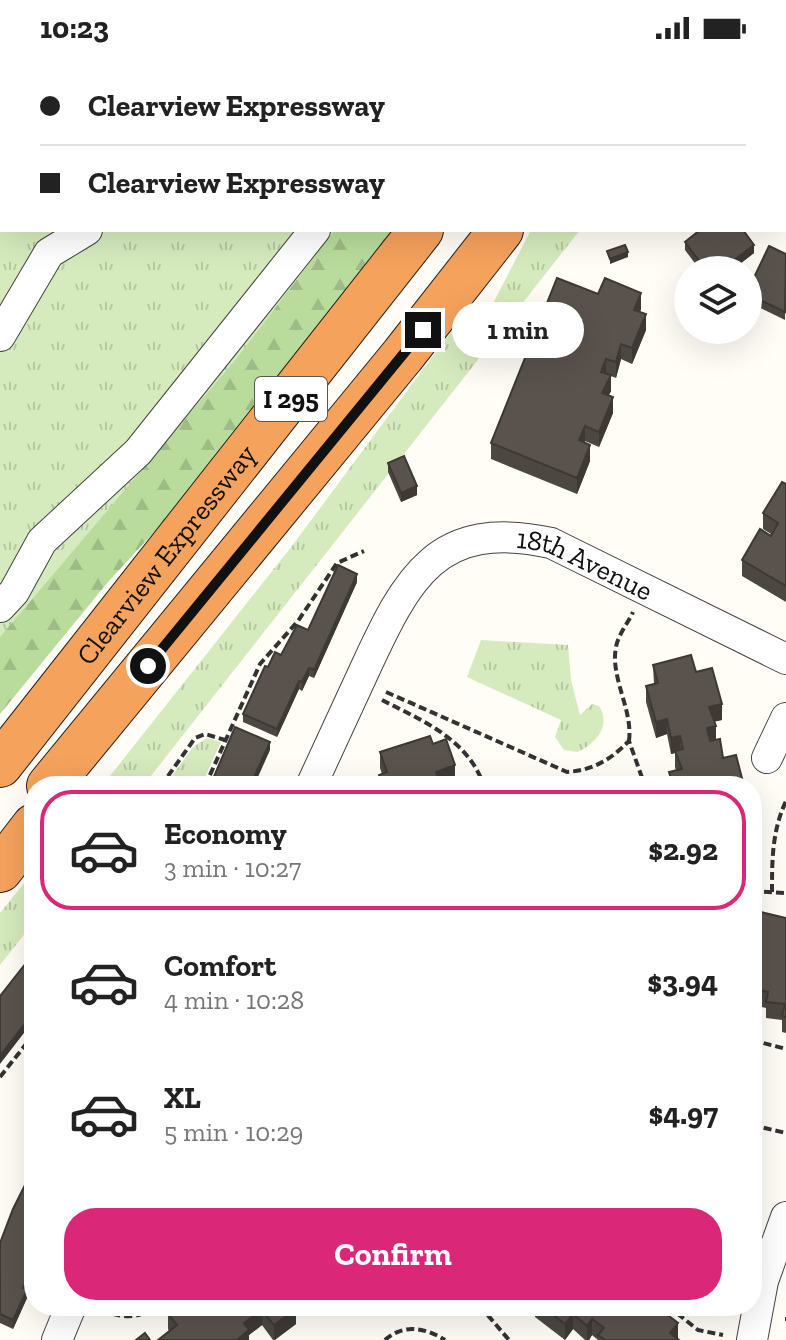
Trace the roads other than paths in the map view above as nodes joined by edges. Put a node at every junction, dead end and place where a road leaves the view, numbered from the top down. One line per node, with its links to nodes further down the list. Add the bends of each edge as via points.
1 (84, 232): 5 (street, via 49,253)
2 (313, 232): 8 (street, via 138,452 42,541)
3 (419, 232): 7 (highway, Clearview Expressway / I 295)
4 (499, 232): 6 (highway, Clearview Expressway / I 295)
5 (0, 336)
6 (403, 355): 14 (highway, Clearview Expressway / I 295); 15 (highway)
7 (159, 566): 11 (highway); 13 (highway, Clearview Expressway / I 295)
8 (0, 607)
9 (786, 659): 16 (street, 18th Avenue, via 551,543 520,536 483,538 453,548 416,575 394,605)
10 (786, 718): 12 (street)
11 (0, 746)
12 (767, 758)
13 (0, 765)
14 (57, 776)
15 (73, 776)
16 (316, 776)
17 (24, 817): 19 (highway)
18 (24, 839): 20 (highway)
19 (0, 846)
20 (0, 870)
21 (786, 1217): 22 (street)
22 (762, 1283)
23 (67, 1316): 26 (street)
24 (748, 1316): 25 (street)
25 (738, 1338)
26 (57, 1340)

